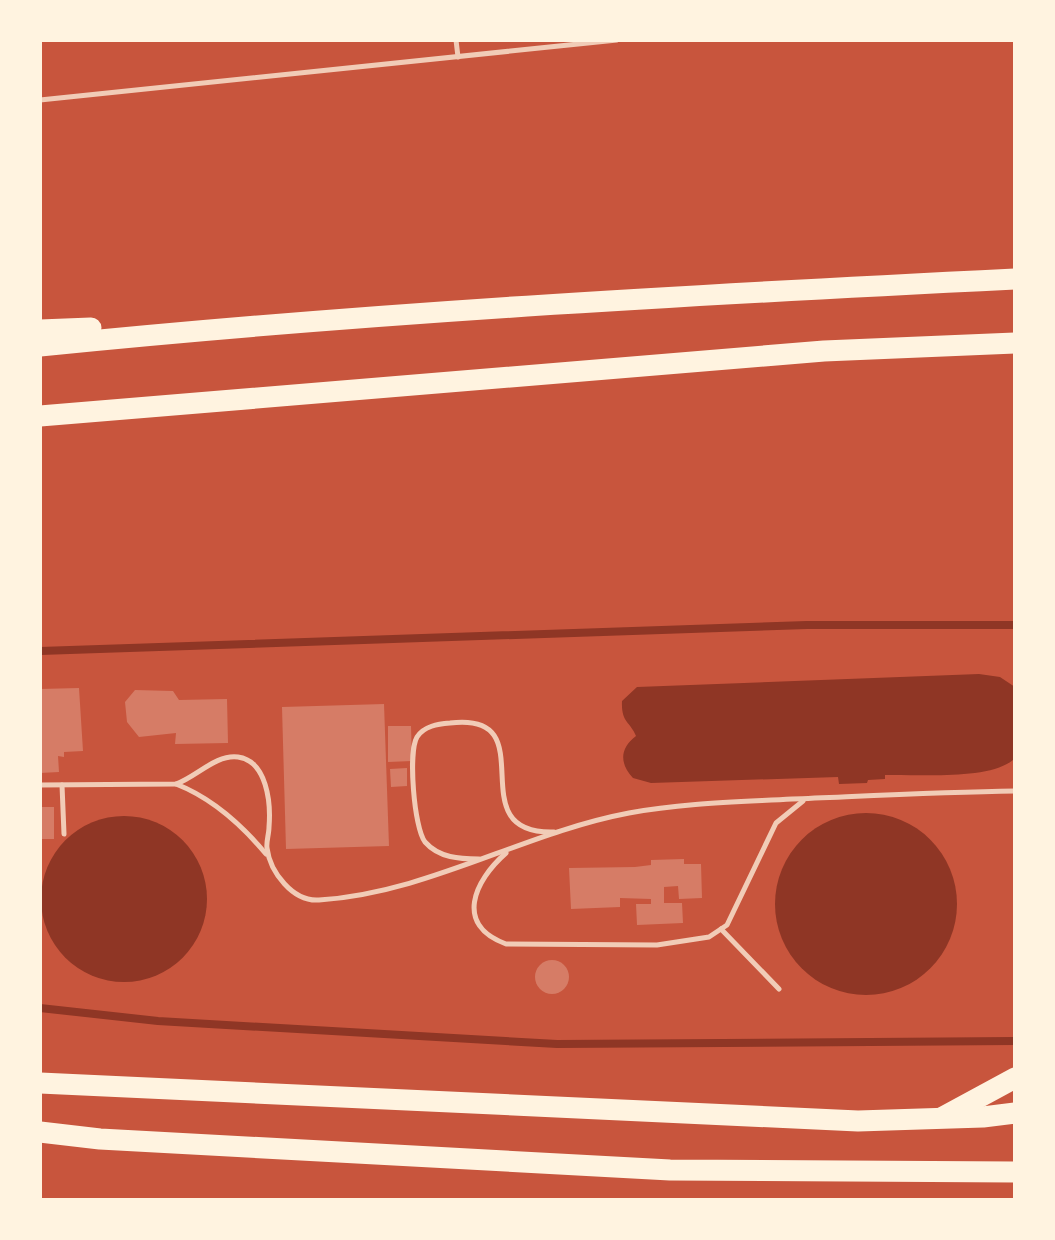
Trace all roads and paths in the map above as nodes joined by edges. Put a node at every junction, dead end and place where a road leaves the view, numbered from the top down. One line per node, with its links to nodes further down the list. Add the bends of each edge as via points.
1 (456, 40): 3 (lane)
2 (617, 40): 3 (lane)
3 (458, 57): 4 (lane)
4 (40, 100)
5 (1015, 279): 6 (highway, via 614,299)
6 (268, 323): 7 (highway); 9 (highway)
7 (40, 330)
8 (1015, 343): 10 (highway, via 824,351)
9 (40, 346)
10 (40, 417)
11 (176, 784): 13 (lane); 19 (lane, via 236,821); 19 (lane, via 222,758 238,757 255,765 267,796)
12 (40, 785): 13 (lane)
13 (62, 785): 17 (lane)
14 (1015, 791): 15 (lane)
15 (806, 799): 16 (lane, via 678,805); 21 (lane, via 776,823 741,899)
16 (561, 831): 18 (lane); 20 (lane, via 534,832 508,813 502,798 502,749 491,732 471,722 427,728 416,738 412,761 418,824 425,841 456,859)
17 (64, 834)
18 (509, 851): 20 (lane); 21 (lane, via 489,868 473,903 478,926 486,937 506,944 657,945 709,937)
19 (271, 860): 20 (lane, via 293,893 314,901 366,896)
20 (483, 860)
21 (721, 929): 22 (lane)
22 (779, 989)
23 (1015, 1077): 26 (highway)
24 (40, 1083): 26 (highway, via 768,1118)
25 (1015, 1113): 26 (highway)
26 (941, 1118)
27 (40, 1132): 28 (highway, via 114,1140 670,1170)
28 (1015, 1172)

